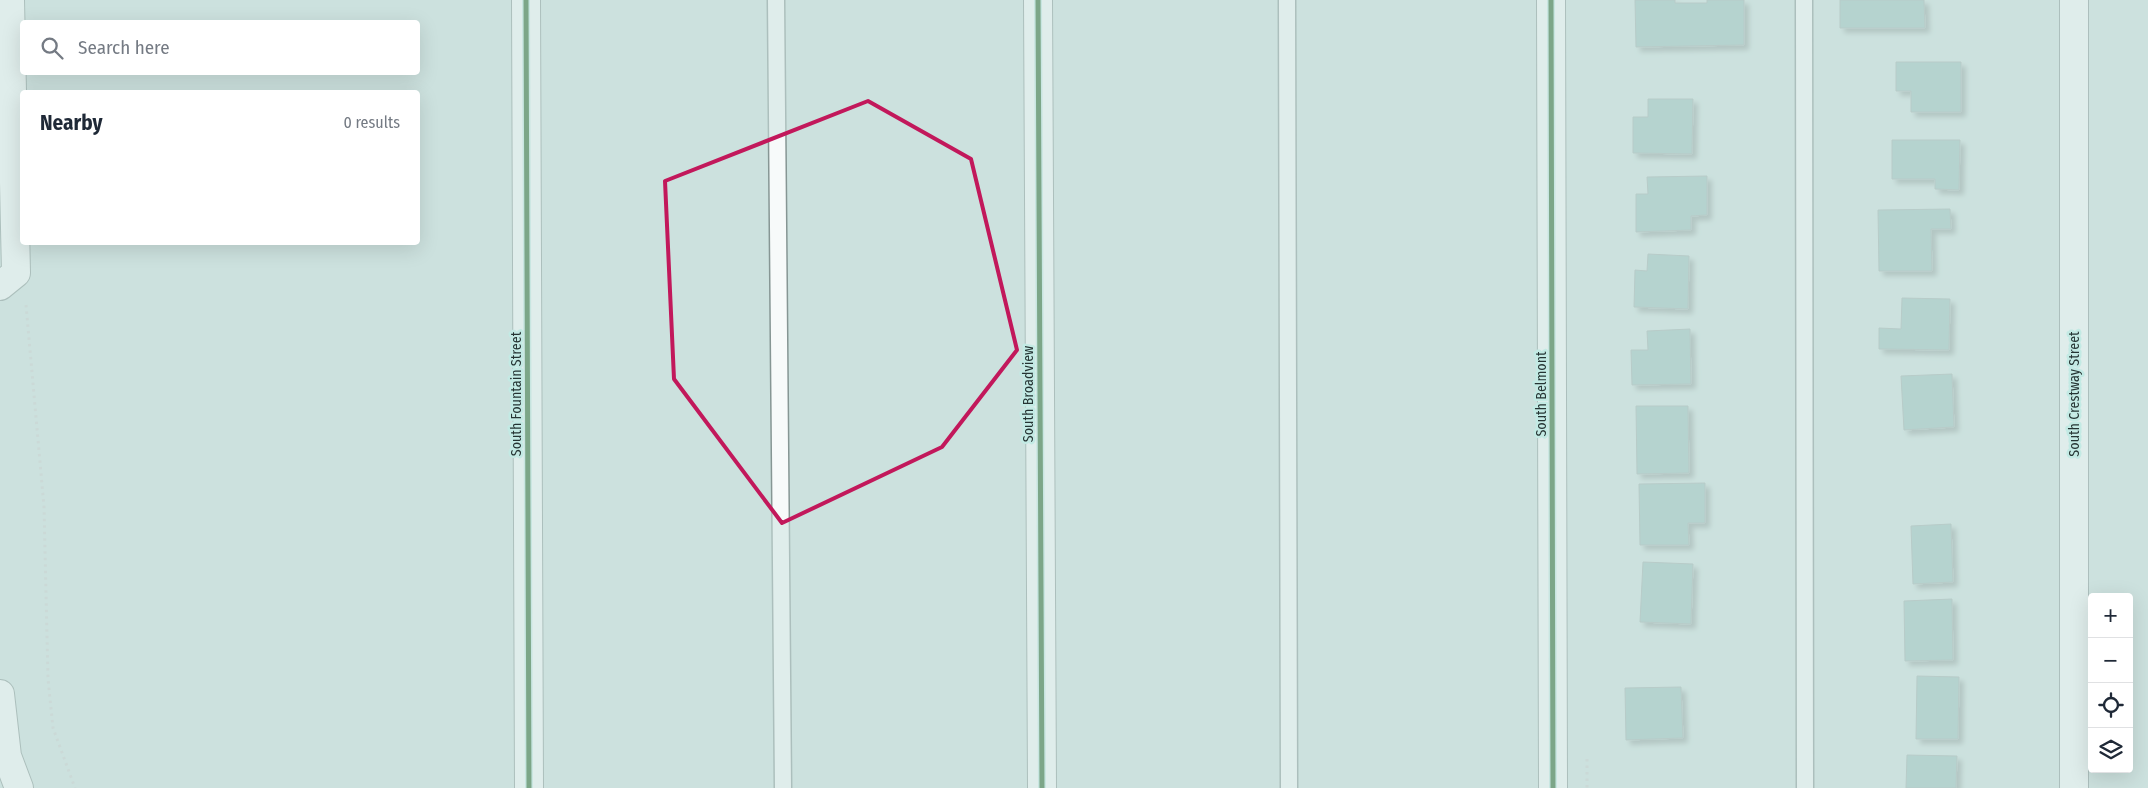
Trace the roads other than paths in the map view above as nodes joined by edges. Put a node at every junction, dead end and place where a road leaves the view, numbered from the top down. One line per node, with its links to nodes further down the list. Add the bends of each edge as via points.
1 (10, 0): 9 (street, via 16,273)
2 (526, 0): 12 (street, South Fountain Street)
3 (776, 0): 13 (lane)
4 (1038, 0): 14 (street, South Broadview)
5 (1287, 0): 15 (lane)
6 (1551, 0): 16 (street, South Belmont)
7 (1804, 0): 17 (lane)
8 (2074, 0): 18 (street, South Crestway Street)
9 (6, 281)
10 (0, 694): 11 (street, via 7,756)
11 (19, 788)
12 (529, 788)
13 (783, 788)
14 (1042, 788)
15 (1289, 788)
16 (1553, 788)
17 (1805, 788)
18 (2074, 788)

